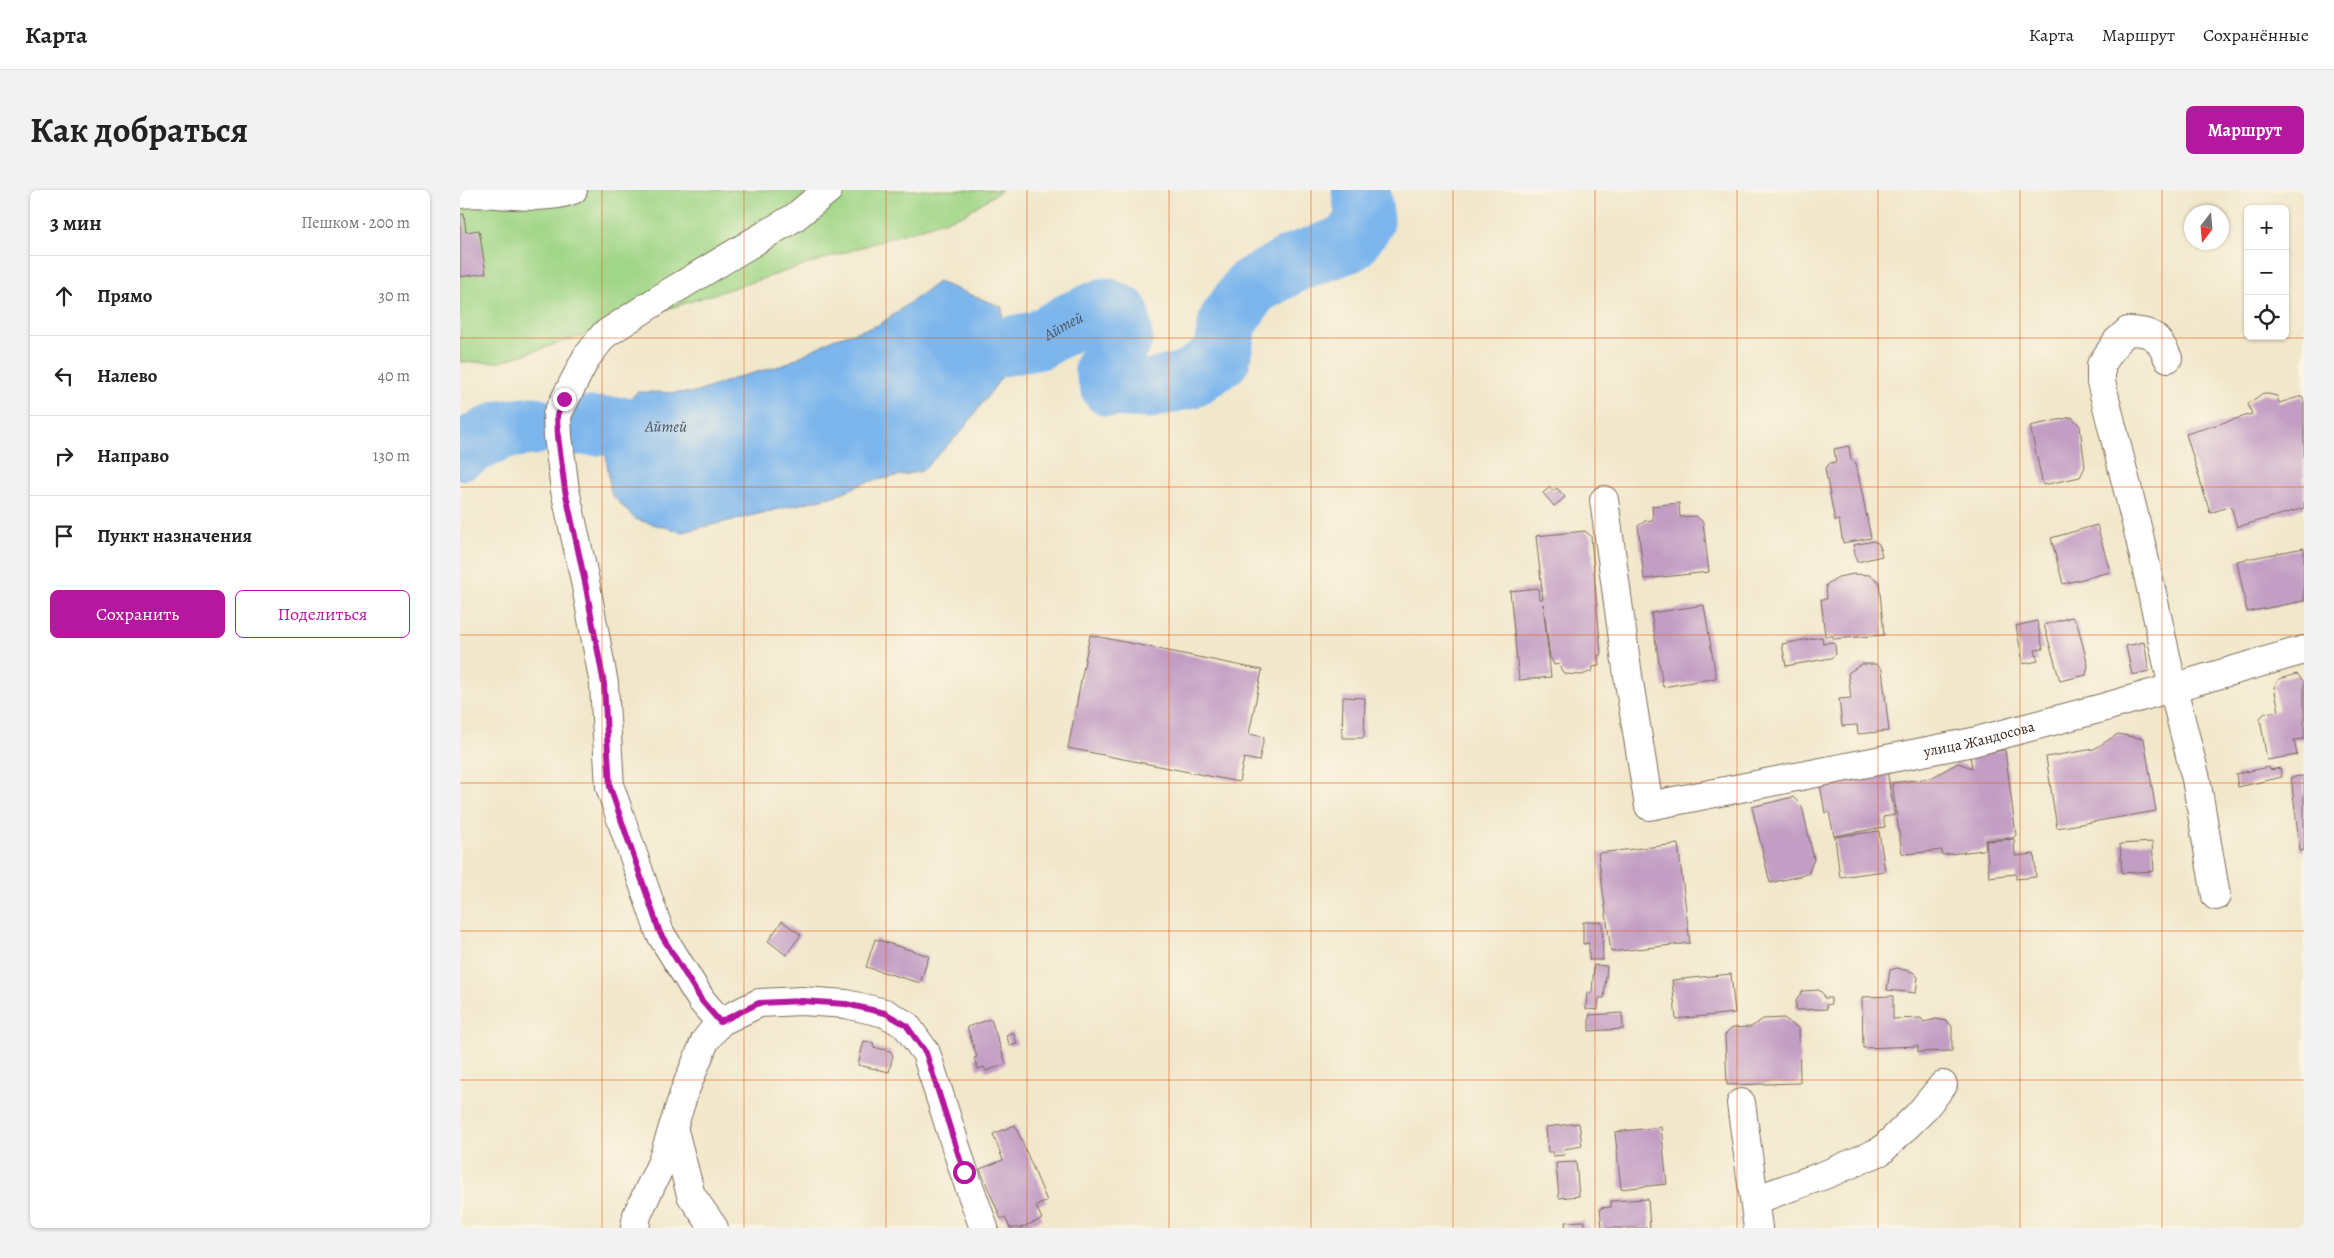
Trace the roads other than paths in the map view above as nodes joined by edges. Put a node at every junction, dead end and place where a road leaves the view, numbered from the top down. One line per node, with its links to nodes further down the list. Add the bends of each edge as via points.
1 (573, 190): 3 (street, via 564,193)
2 (828, 190): 9 (street, via 795,218 604,335 586,358 557,415 565,490 604,684 610,787 660,933 702,1001)
3 (460, 194)
4 (2168, 358): 7 (street, via 2153,335 2128,331 2101,365 2101,382)
5 (1604, 500): 7 (street, улица Жандосова, via 1649,806 1973,742)
6 (2304, 650): 7 (street, улица Жандосова)
7 (2173, 688): 8 (street, via 2196,779)
8 (2216, 896)
9 (720, 1022): 12 (street, via 705,1041); 16 (street, via 759,1003 802,1001 846,1004 877,1011 906,1025 926,1053)
10 (1943, 1085): 13 (street, via 1881,1151)
11 (1741, 1103): 13 (street)
12 (673, 1127): 14 (street, via 662,1162 637,1215); 15 (street, via 691,1195)
13 (1754, 1200): 17 (street)
14 (635, 1228)
15 (714, 1228)
16 (984, 1228)
17 (1758, 1228)

